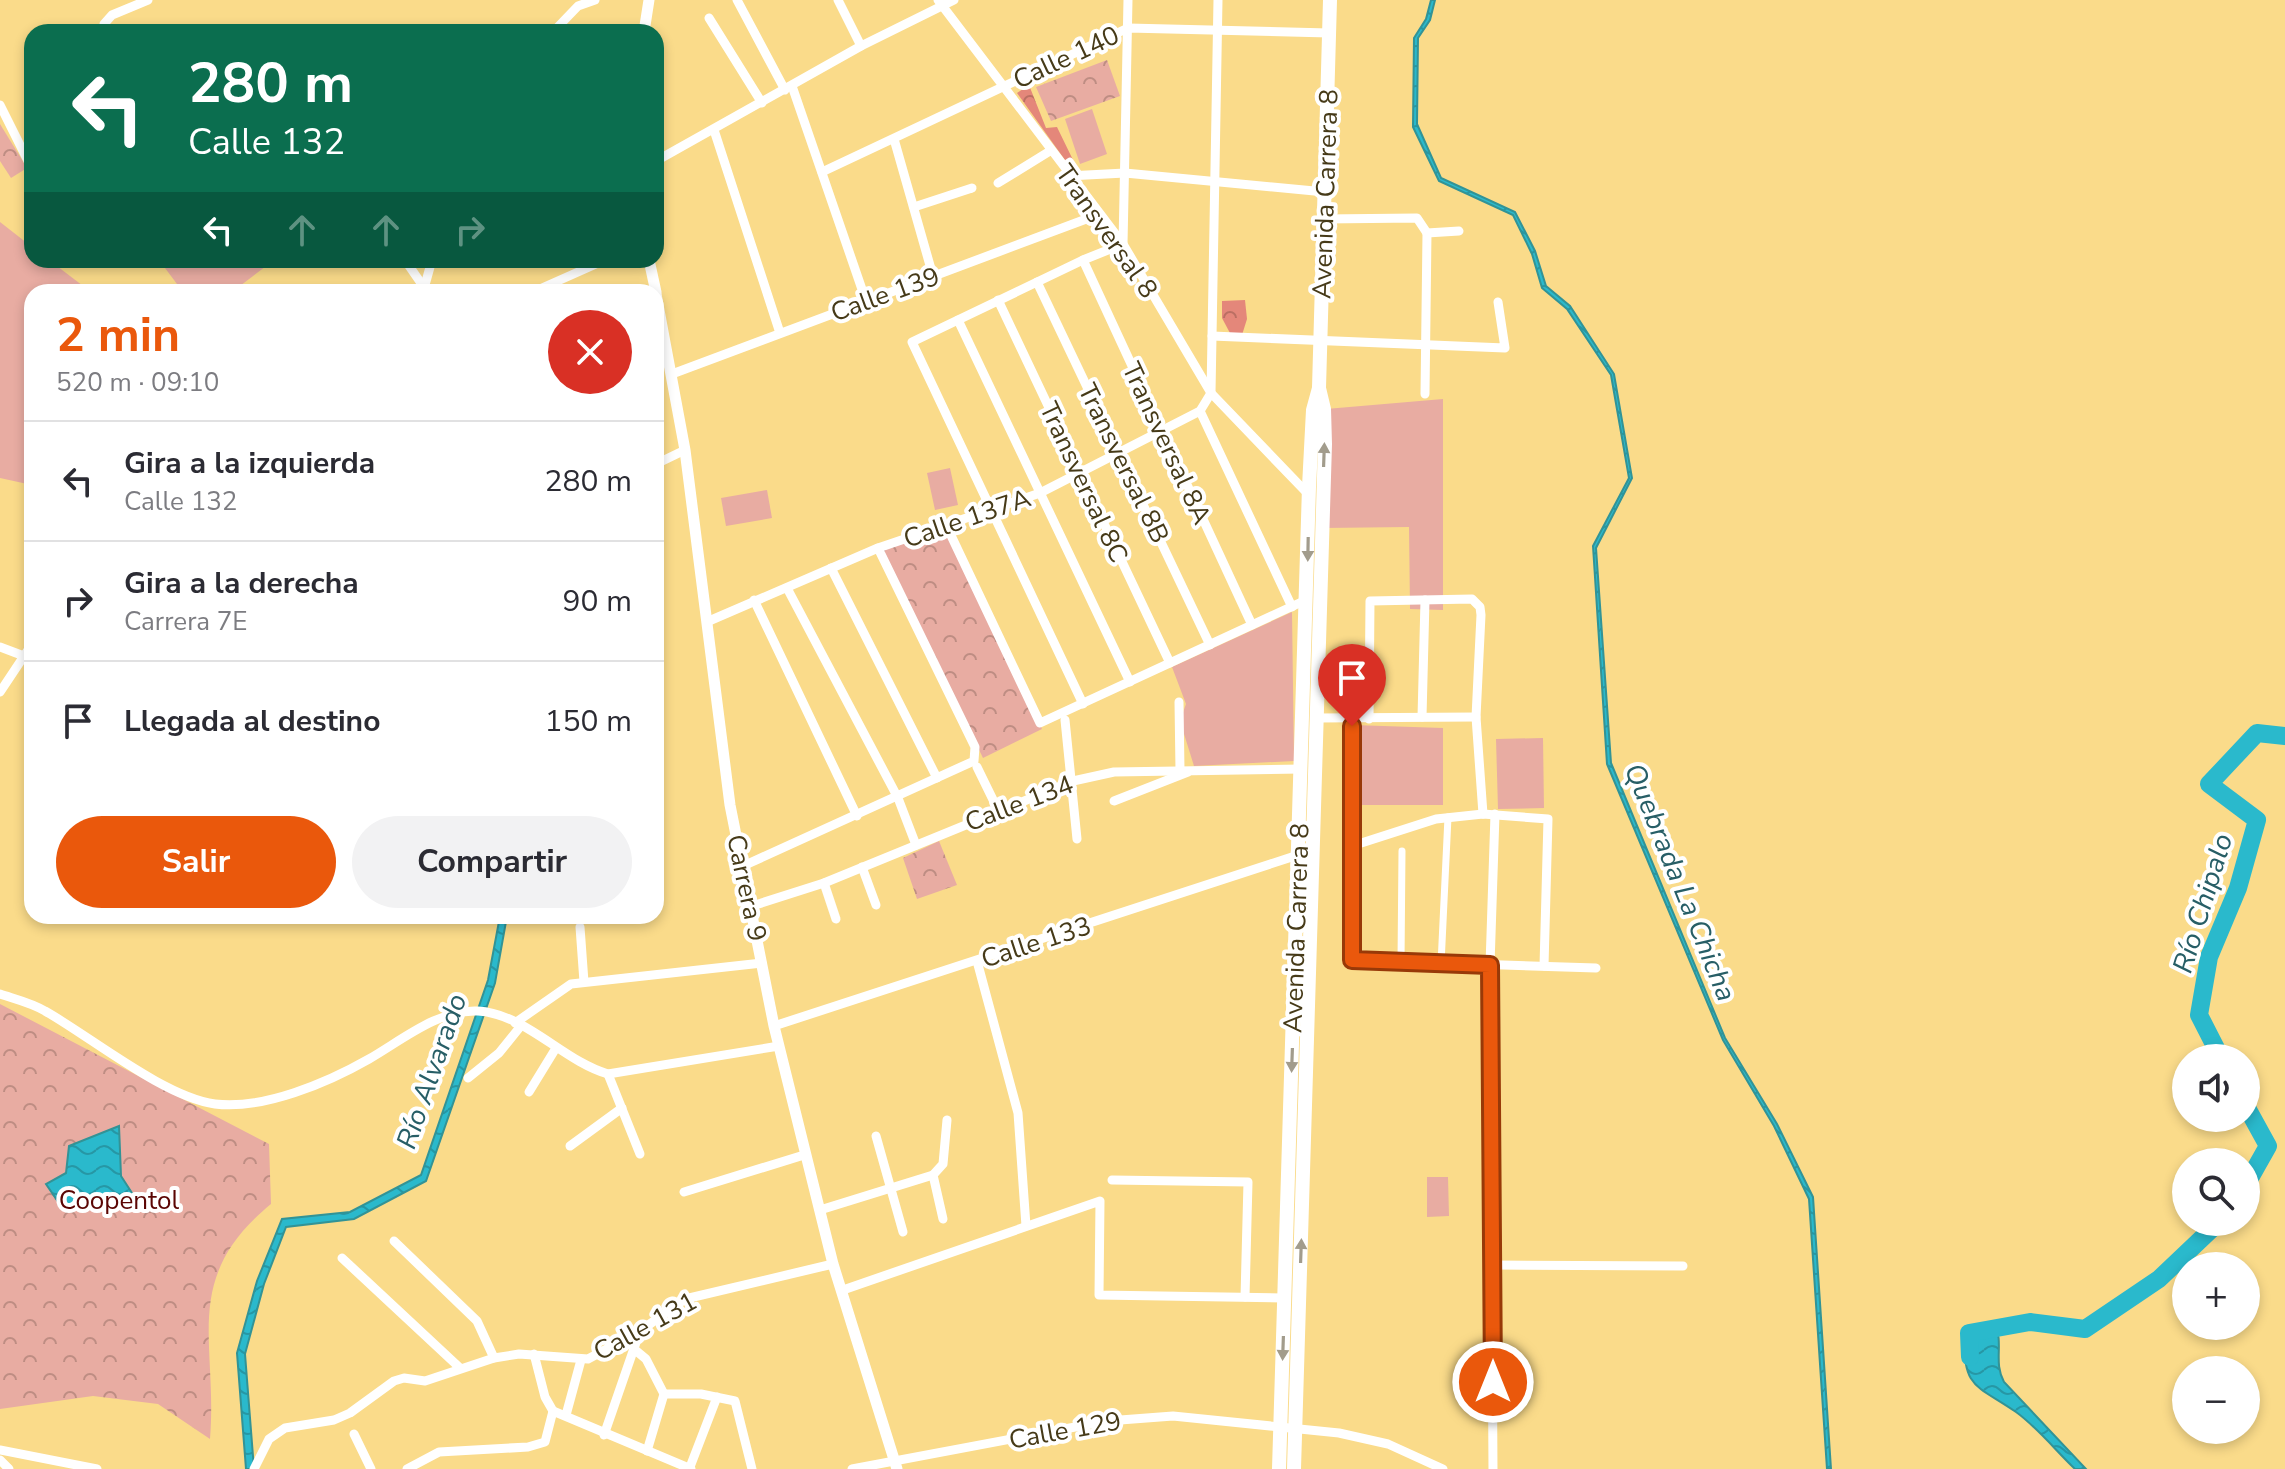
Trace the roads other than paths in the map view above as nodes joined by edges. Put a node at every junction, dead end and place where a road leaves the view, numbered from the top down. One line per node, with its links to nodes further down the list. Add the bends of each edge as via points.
1 (148, 0): 13 (street, via 112,15)
2 (595, 0): 11 (street)
3 (649, 0): 15 (street)
4 (737, 0): 21 (street)
5 (838, 0): 19 (street)
6 (954, 0): 10 (street)
7 (1128, 0): 17 (street)
8 (1218, 0): 16 (street)
9 (1330, 0): 18 (main road, Avenida Carrera 8)
10 (940, 2): 19 (street); 20 (street, Transversal 8)
11 (577, 3): 14 (street)
12 (709, 18): 22 (street)
13 (107, 24)
14 (560, 24)
15 (645, 24)
16 (1218, 27): 17 (street, Calle 140); 18 (street, Calle 140); 32 (street)
17 (1128, 28): 20 (street, Calle 140); 30 (street)
18 (1329, 33): 35 (main road, Avenida Carrera 8)
19 (861, 46): 21 (street)
20 (1003, 86): 25 (street, Calle 140); 27 (street, Transversal 8)
21 (788, 88): 22 (street); 29 (street)
22 (762, 103): 24 (street)
23 (0, 105): 26 (street)
24 (714, 130): 28 (street); 51 (street)
25 (894, 139): 29 (street, Calle 140); 36 (street)
26 (24, 151)
27 (1050, 151): 31 (street, Transversal 8); 33 (street)
28 (664, 157)
29 (822, 172): 48 (street)
30 (1125, 173): 31 (street); 32 (street); 41 (street)
31 (1068, 176): 37 (street, Transversal 8)
32 (1213, 182): 35 (street); 53 (street)
33 (998, 183)
34 (972, 188): 36 (street)
35 (1325, 192): 38 (main road, Avenida Carrera 8)
36 (914, 207): 44 (street)
37 (1097, 215): 41 (street, Transversal 8); 44 (street, Calle 139)
38 (1324, 219): 40 (street, via 1417,218); 54 (main road, Avenida Carrera 8)
39 (1459, 231): 40 (street)
40 (1427, 233): 55 (street)
41 (1123, 244): 42 (street); 58 (street, Transversal 8)
42 (1083, 260): 45 (street); 61 (street, Transversal 8A)
43 (587, 268): 46 (street)
44 (933, 276): 48 (street, Calle 139)
45 (1037, 282): 47 (street); 63 (street, Transversal 8B)
46 (551, 284)
47 (998, 300): 50 (street); 65 (street, Transversal 8C)
48 (866, 301): 51 (street, Calle 139)
49 (1498, 302): 55 (street, via 1505,348)
50 (958, 320): 66 (street); 68 (street, via 912,342)
51 (780, 333): 56 (street, Calle 139)
52 (664, 334): 56 (street, Carrera 9)
53 (1212, 336): 54 (street); 58 (street)
54 (1320, 339): 55 (street); 57 (main road, Avenida Carrera 8)
55 (1426, 347): 59 (street)
56 (672, 374): 62 (street, Carrera 9)
57 (1319, 388): 67 (main road, Avenida Carrera 8); 89 (main road, Avenida Carrera 8, one-way to 57, via 1325,444)
58 (1211, 393): 60 (street); 67 (street, Transversal 8)
59 (1425, 394)
60 (1200, 411): 61 (street, Calle 137A); 76 (street)
61 (1160, 430): 63 (street, Calle 137A); 78 (street, Transversal 8A)
62 (685, 450): 64 (street); 77 (street, Carrera 9)
63 (1118, 451): 65 (street, Calle 137A); 79 (street, Transversal 8B)
64 (664, 460)
65 (1080, 473): 66 (street, Calle 137A); 82 (street, Transversal 8C)
66 (1040, 493): 68 (street, Calle 137A); 83 (street)
67 (1309, 495): 74 (main road, Avenida Carrera 8, one-way to 74)
68 (992, 512): 69 (street, Calle 137A); 86 (street)
69 (947, 527): 70 (street, Calle 137A); 86 (street, via 1040,723)
70 (878, 548): 71 (street, Calle 137A); 97 (street, via 975,747 974,761)
71 (831, 568): 72 (street, Calle 137A); 97 (street)
72 (787, 588): 73 (street, Calle 137A); 99 (street)
73 (754, 600): 77 (street, Calle 137A); 104 (street)
74 (1306, 600): 76 (street); 94 (main road, Avenida Carrera 8)
75 (1425, 600): 87 (street); 88 (street, via 1472,599 1480,607); 91 (street, via 1370,601)
76 (1292, 607): 78 (street)
77 (709, 621): 111 (street, Carrera 9, via 718,729)
78 (1252, 625): 79 (street)
79 (1210, 645): 82 (street)
80 (0, 647): 81 (street)
81 (24, 656): 84 (street)
82 (1170, 663): 83 (street)
83 (1130, 682): 86 (street)
84 (0, 692)
85 (1179, 702): 95 (street)
86 (1083, 704)
87 (1422, 717): 88 (street); 91 (street)
88 (1476, 717): 102 (street)
89 (1318, 718): 90 (street); 166 (main road, Avenida Carrera 8, one-way to 89)
90 (1352, 719): 91 (street); 108 (street)
91 (1369, 719)
92 (1065, 720): 98 (street)
93 (977, 767): 101 (street)
94 (1301, 769): 96 (street, Calle 134); 110 (main road, Avenida Carrera 8)
95 (1180, 770): 96 (street, Calle 134); 98 (street, Calle 134, via 1114,772)
96 (1191, 771): 100 (street)
97 (937, 778): 99 (street)
98 (1073, 781): 101 (street, Calle 134); 106 (street)
99 (898, 798): 104 (street); 107 (street)
100 (1114, 801)
101 (998, 810): 107 (street, Calle 134)
102 (1483, 814): 103 (street); 105 (street)
103 (1495, 814): 122 (street); 123 (street, via 1548,819)
104 (857, 816): 111 (street)
105 (1448, 817): 108 (street); 121 (street)
106 (1077, 839)
107 (916, 845): 112 (street, Calle 134)
108 (1352, 846): 119 (street, via 1352,960)
109 (1402, 851): 119 (street)
110 (1298, 855): 118 (street, Calle 133); 155 (main road, Avenida Carrera 8, one-way to 155)
111 (743, 866): 115 (street, Carrera 9)
112 (862, 867): 113 (street, Calle 134); 114 (street)
113 (824, 883): 115 (street, Calle 134); 116 (street)
114 (876, 905)
115 (752, 906): 120 (street, Carrera 9)
116 (836, 919)
117 (580, 927): 125 (street)
118 (977, 961): 128 (street, Calle 133); 146 (street, via 1018,1113)
119 (1401, 962): 121 (street)
120 (762, 963): 125 (street); 128 (street, Carrera 9)
121 (1441, 964): 122 (street)
122 (1490, 965): 123 (street); 151 (street)
123 (1544, 966): 124 (street)
124 (1596, 968)
125 (584, 982): 127 (street, via 571,984)
126 (0, 994): 127 (street, via 42,1009 140,1070 211,1103 271,1102 365,1062 454,1012 481,1011)
127 (518, 1025): 130 (street); 132 (street, via 499,1053)
128 (774, 1026): 129 (street, Carrera 9)
129 (779, 1046): 131 (street); 139 (street, Carrera 9)
130 (556, 1048): 131 (street); 133 (street)
131 (608, 1074): 134 (street)
132 (468, 1078)
133 (529, 1092)
134 (622, 1108): 137 (street); 138 (street)
135 (947, 1120): 140 (street, via 943,1164)
136 (876, 1136): 142 (street)
137 (570, 1146)
138 (640, 1154)
139 (804, 1155): 143 (street); 144 (street, Carrera 9)
140 (933, 1175): 142 (street); 145 (street)
141 (1112, 1180): 154 (street, via 1248,1182)
142 (890, 1188): 144 (street); 147 (street)
143 (684, 1192)
144 (820, 1210): 150 (street, Carrera 9)
145 (943, 1219)
146 (1026, 1226): 153 (street); 154 (street, via 1100,1201 1098,1291 1103,1296)
147 (903, 1232)
148 (394, 1241): 159 (street, via 477,1321)
149 (342, 1258): 161 (street)
150 (833, 1264): 153 (street, Carrera 9); 156 (street, Calle 131, via 697,1295)
151 (1493, 1265): 152 (street); 184 (street)
152 (1683, 1266)
153 (843, 1290): 172 (street, Carrera 9)
154 (1245, 1297): 155 (street)
155 (1284, 1298): 166 (main road, Avenida Carrera 8, one-way to 166)
156 (640, 1331): 157 (street); 160 (street, Calle 131)
157 (634, 1349): 162 (street, via 646,1359); 168 (street)
158 (534, 1354): 159 (street, Calle 131); 160 (street, Calle 131); 164 (street)
159 (494, 1358): 161 (street, Calle 131)
160 (581, 1360): 165 (street)
161 (460, 1368): 176 (street, Calle 131, via 425,1381 394,1381 334,1420 285,1428 269,1439)
162 (664, 1394): 163 (street); 170 (street)
163 (717, 1397): 173 (street); 179 (street, via 735,1401)
164 (553, 1411): 165 (street); 178 (street, via 545,1442 445,1452)
165 (566, 1415): 168 (street)
166 (1288, 1430): 172 (street, Calle 129, via 1139,1417); 181 (main road, Avenida Carrera 8); 182 (main road, Avenida Carrera 8); 183 (street, Calle 129, via 1339,1433 1388,1444)
167 (354, 1434): 177 (street)
168 (604, 1435): 170 (street)
169 (0, 1450): 175 (street)
170 (647, 1451): 173 (street)
171 (0, 1460): 174 (street)
172 (896, 1464): 180 (street, Calle 129)
173 (691, 1468)
174 (9, 1469)
175 (97, 1469)
176 (254, 1469)
177 (371, 1469)
178 (407, 1469)
179 (752, 1469)
180 (852, 1469)
181 (1279, 1469)
182 (1294, 1469)
183 (1443, 1469)
184 (1493, 1469)

